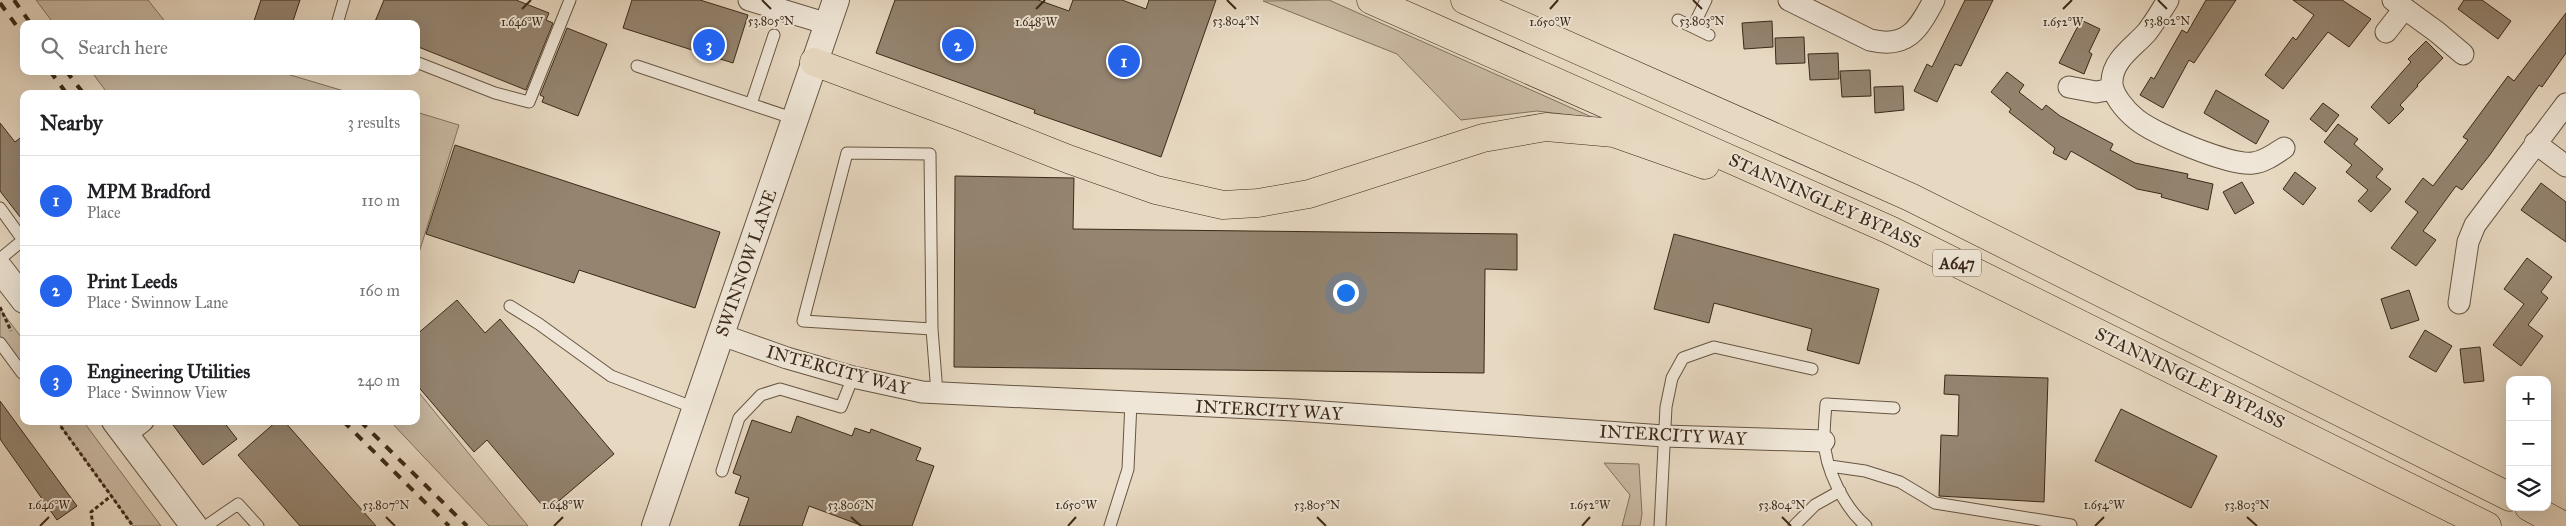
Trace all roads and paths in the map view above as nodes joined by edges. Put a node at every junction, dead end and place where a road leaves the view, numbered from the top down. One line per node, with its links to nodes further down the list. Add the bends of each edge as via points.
1 (344, 0): 12 (lane)
2 (570, 0): 20 (lane, via 529,102 495,93)
3 (749, 0): 11 (street)
4 (1371, 0): 31 (highway, STANNINGLEY BYPASS / A647)
5 (1465, 0): 58 (highway, STANNINGLEY BYPASS / A647, via 1910,196)
6 (1706, 0): 14 (lane)
7 (1789, 0): 8 (street, via 1870,40 1885,44 1898,42 1912,34)
8 (1934, 0)
9 (2168, 0): 23 (street, via 2146,33 2122,56 2112,80)
10 (2398, 4): 15 (street); 18 (street)
11 (832, 12): 19 (street, SWINNOW LANE)
12 (338, 20)
13 (1678, 20): 14 (lane)
14 (1693, 28): 17 (lane)
15 (2386, 32)
16 (774, 35): 24 (lane)
17 (1709, 35)
18 (2463, 54)
19 (814, 62): 26 (street, SWINNOW LANE); 31 (highway, via 1121,178 1156,190 1223,204 1258,203 1309,194 1483,138 1546,127 1614,133)
20 (420, 64)
21 (637, 66): 24 (lane)
22 (2069, 87): 23 (street, via 2096,92)
23 (2113, 89): 28 (street, via 2136,119 2165,136 2230,160 2253,163)
24 (751, 104): 26 (lane)
25 (2566, 104): 27 (street)
26 (795, 119): 41 (street, SWINNOW LANE)
27 (2535, 143): 29 (street); 37 (street, via 2475,226 2468,242)
28 (2284, 148)
29 (2566, 166)
30 (0, 208): 32 (lane)
31 (1890, 230): 72 (highway, STANNINGLEY BYPASS / A647)
32 (20, 236)
33 (20, 242): 34 (lane)
34 (0, 259)
35 (0, 268): 36 (street)
36 (20, 295)
37 (2459, 303)
38 (510, 306): 49 (lane, via 611,376)
39 (0, 307): 42 (path, via 6,325)
40 (932, 329): 40 (lane, via 930,154 847,153 803,321); 47 (lane)
41 (722, 335): 46 (street, INTERCITY WAY); 49 (street, SWINNOW LANE)
42 (17, 339)
43 (0, 343): 45 (lane)
44 (1812, 369): 53 (lane, via 1714,347 1683,358 1672,378)
45 (20, 370)
46 (853, 377): 47 (street, INTERCITY WAY); 56 (lane, via 841,407 780,390 761,395 739,418)
47 (937, 393): 48 (street, INTERCITY WAY)
48 (1131, 402): 53 (street, INTERCITY WAY); 68 (lane, via 1128,469)
49 (695, 408): 67 (street, SWINNOW LANE)
50 (1894, 408): 54 (lane, via 1826,404)
51 (60, 425): 59 (path)
52 (128, 426): 64 (street)
53 (1664, 436): 54 (street, INTERCITY WAY); 69 (lane)
54 (1824, 441): 55 (lane)
55 (1830, 466): 57 (lane); 61 (lane, via 1865,471 1900,482 1935,503)
56 (722, 471)
57 (1840, 491): 70 (lane, via 1815,505); 71 (lane, via 1852,514)
58 (2506, 495)
59 (112, 496): 62 (path, via 91,512); 63 (path)
60 (2536, 511): 73 (highway)
61 (2071, 525)
62 (93, 526)
63 (133, 526)
64 (194, 526)
65 (206, 526): 66 (lane, via 238,504)
66 (258, 526)
67 (655, 526)
68 (1110, 526)
69 (1660, 526)
70 (1794, 526)
71 (1866, 526)
72 (2487, 526)
73 (2564, 526)

